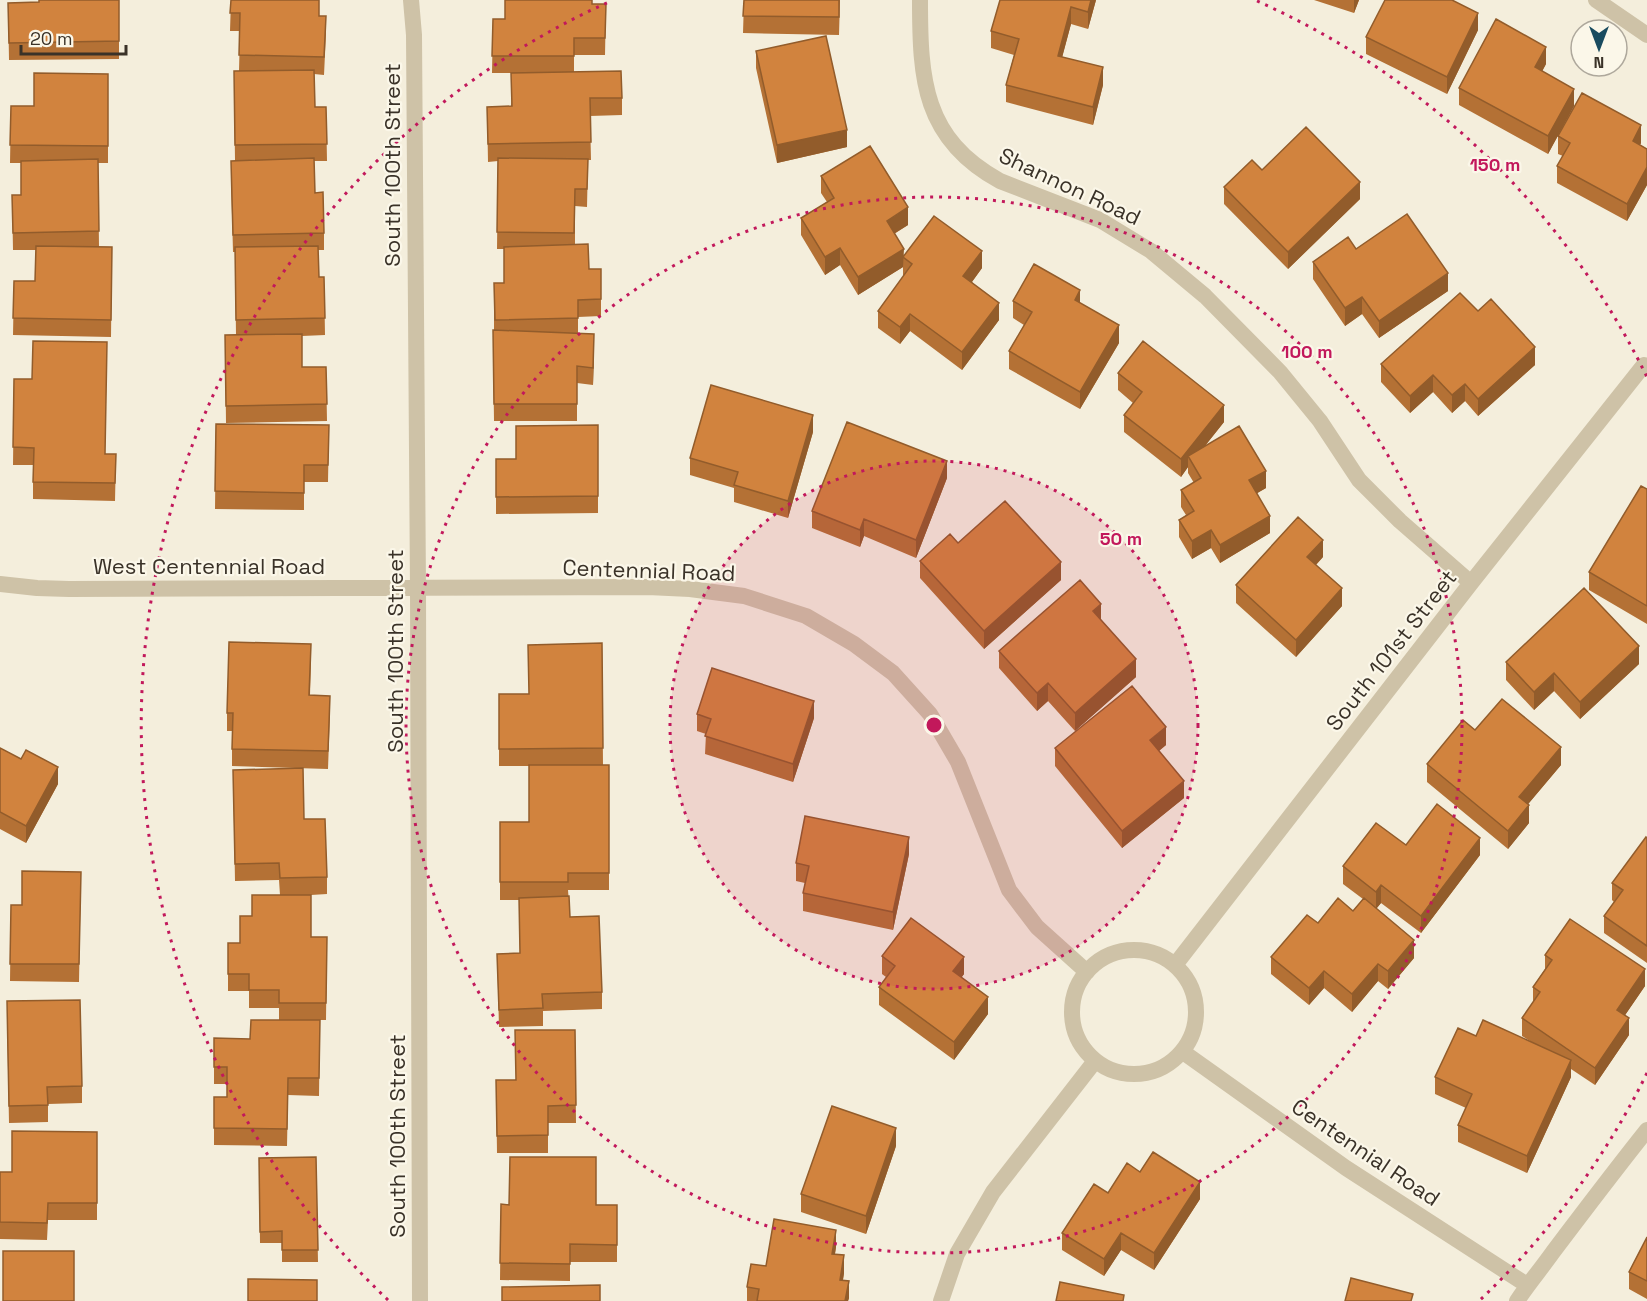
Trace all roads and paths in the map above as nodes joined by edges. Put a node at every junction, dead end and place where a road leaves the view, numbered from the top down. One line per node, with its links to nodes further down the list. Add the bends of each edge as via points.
1 (411, 0): 8 (street, South 100th Street)
2 (920, 0): 6 (street, Shannon Road, via 921,55 928,95 943,130 956,147 1000,181 1100,220 1151,251 1205,296 1280,372 1359,480)
3 (1596, 0): 4 (street)
4 (1647, 35)
5 (1646, 361): 6 (street, South 101st Street)
6 (1471, 583): 9 (street, South 101st Street)
7 (0, 584): 8 (street, West Centennial Road, via 69,589)
8 (418, 589): 10 (street, Centennial Road, via 690,589 744,596 806,616 893,673 930,714 958,762 1009,890 1037,927); 15 (street, South 100th Street)
9 (1175, 965): 10 (street, via 1159,955 1139,950 1102,959); 11 (street, via 1188,980 1197,1017)
10 (1087, 972): 12 (street, via 1076,989 1072,1008 1074,1028)
11 (1183, 1052): 12 (street, via 1150,1073 1131,1075 1112,1071); 14 (street, Centennial Road, via 1346,1168)
12 (1095, 1061): 16 (street, via 993,1192 957,1254)
13 (1647, 1130): 14 (street)
14 (1527, 1285): 17 (street)
15 (420, 1301)
16 (941, 1301)
17 (1517, 1301)

